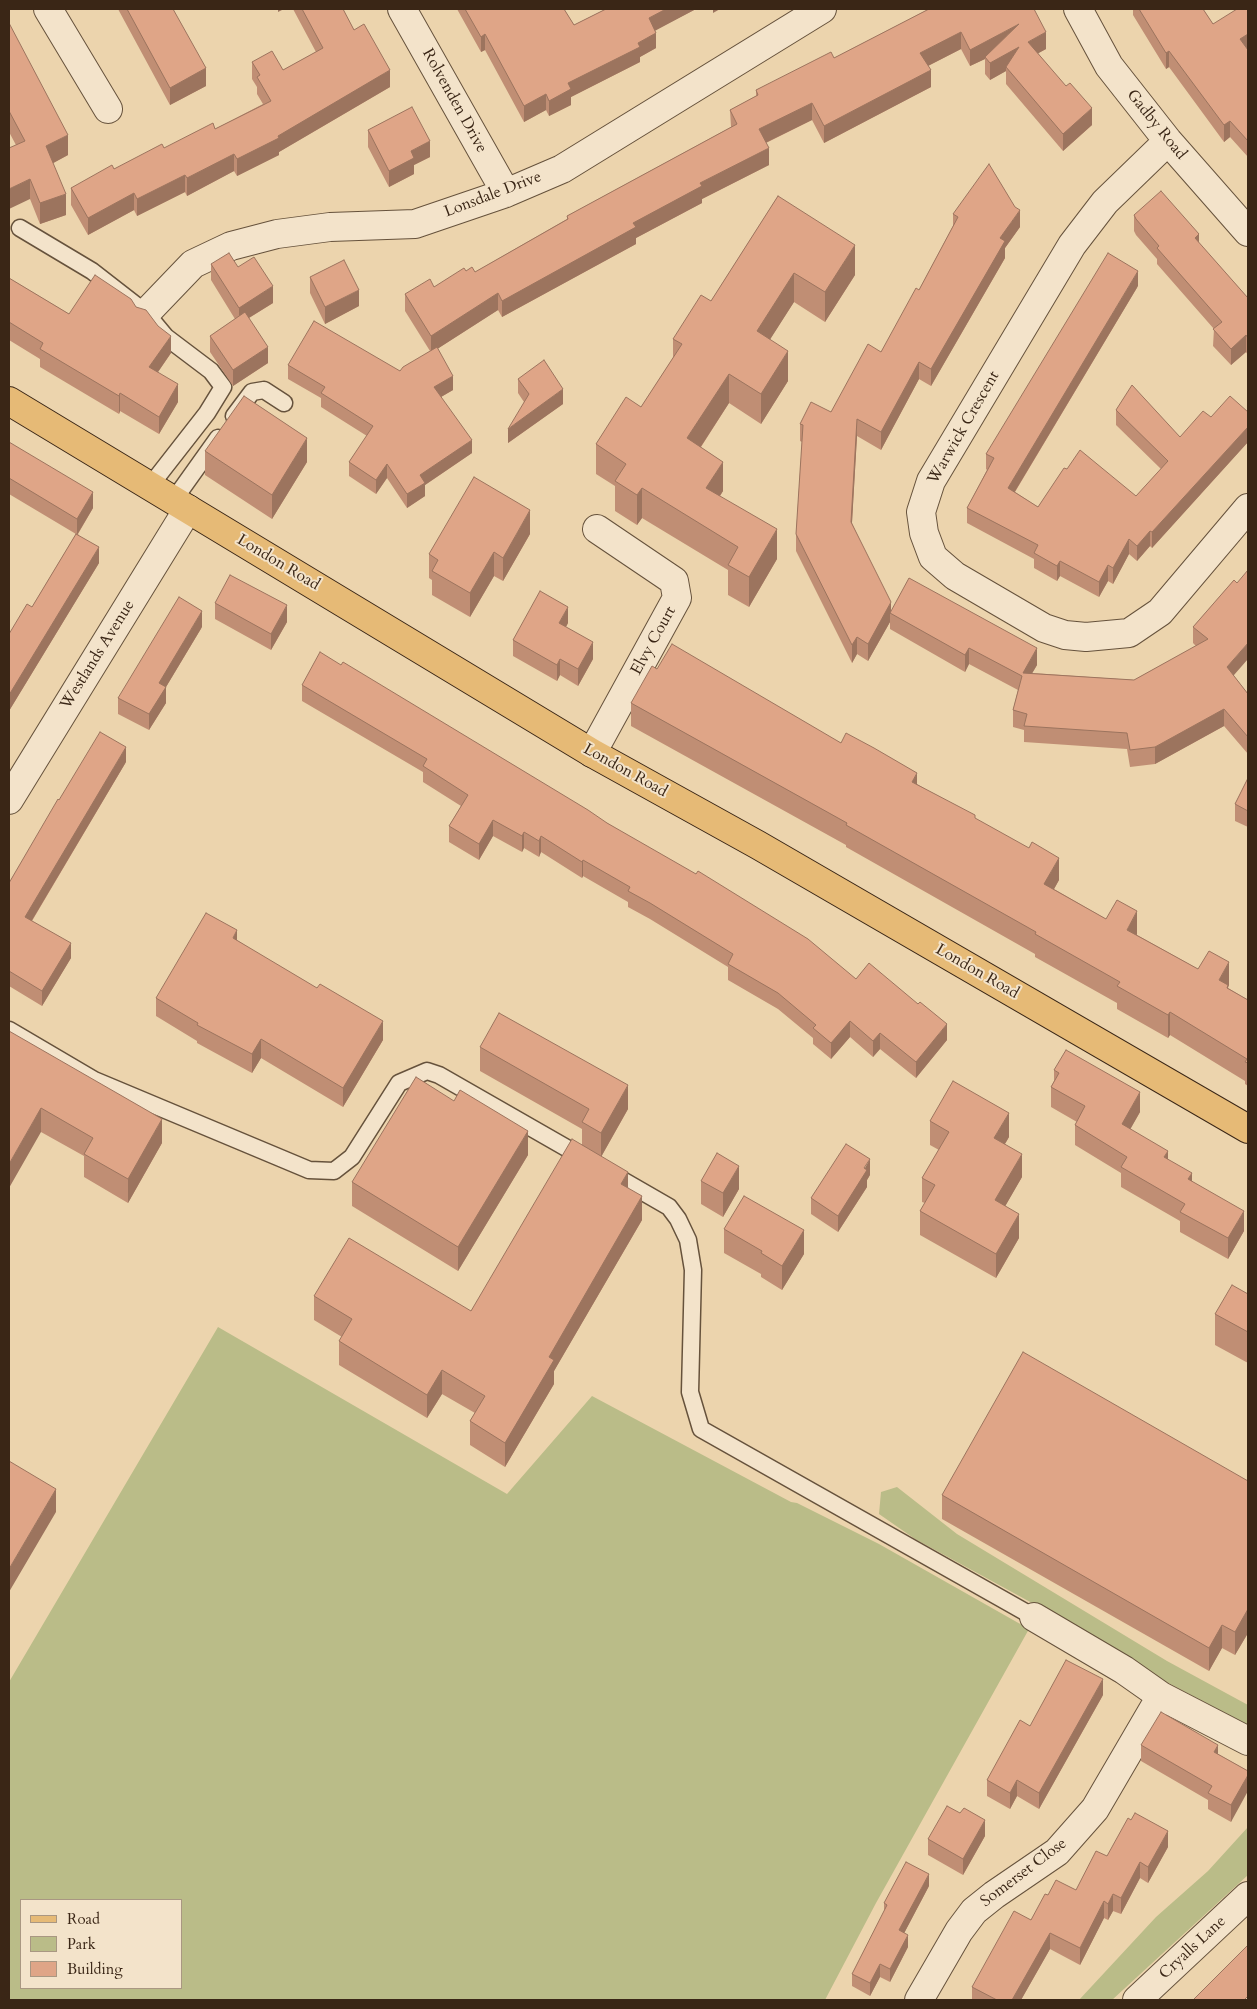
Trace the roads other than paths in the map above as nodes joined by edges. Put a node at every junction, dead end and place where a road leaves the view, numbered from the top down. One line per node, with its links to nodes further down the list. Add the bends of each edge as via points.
1 (48, 9): 5 (street)
2 (402, 9): 7 (street, Rolvenden Drive)
3 (822, 9): 7 (street, Lonsdale Drive, via 578,160)
4 (1078, 9): 6 (street, Gadby Road, via 1109,66)
5 (108, 109)
6 (1168, 141): 9 (street, Gadby Road); 15 (street, Warwick Crescent, via 1105,202 1072,245 931,481 921,512 924,534 933,557 955,576 1044,628 1086,637 1129,633 1160,612)
7 (506, 193): 10 (street, Lonsdale Drive, via 416,224 330,227 277,234 231,246 193,264)
8 (20, 228): 10 (lane, via 92,272)
9 (1248, 232)
10 (146, 313): 13 (lane, via 166,337 211,371 223,387 207,413)
11 (9, 401): 13 (main road, London Road)
12 (284, 403): 14 (lane, via 264,390 252,392)
13 (150, 486): 14 (main road, London Road)
14 (180, 505): 17 (main road, London Road); 18 (street, Westlands Avenue)
15 (1248, 508)
16 (597, 530): 17 (street, Elvy Court, via 674,581 677,598)
17 (592, 753): 20 (main road, London Road, via 758,845)
18 (9, 800)
19 (9, 1030): 21 (lane, via 94,1080 309,1170 334,1171 352,1157 399,1082 427,1071 456,1084 669,1207 678,1219 688,1240 693,1270 690,1392 701,1429)
20 (1248, 1129)
21 (1034, 1617): 22 (street, via 1124,1670)
22 (1161, 1696): 23 (street); 25 (street, Somerset Close, via 1095,1809 1057,1852 974,1911)
23 (1248, 1741)
24 (1248, 1896): 26 (street, Cryalls Lane)
25 (919, 2000)
26 (1137, 2000)

